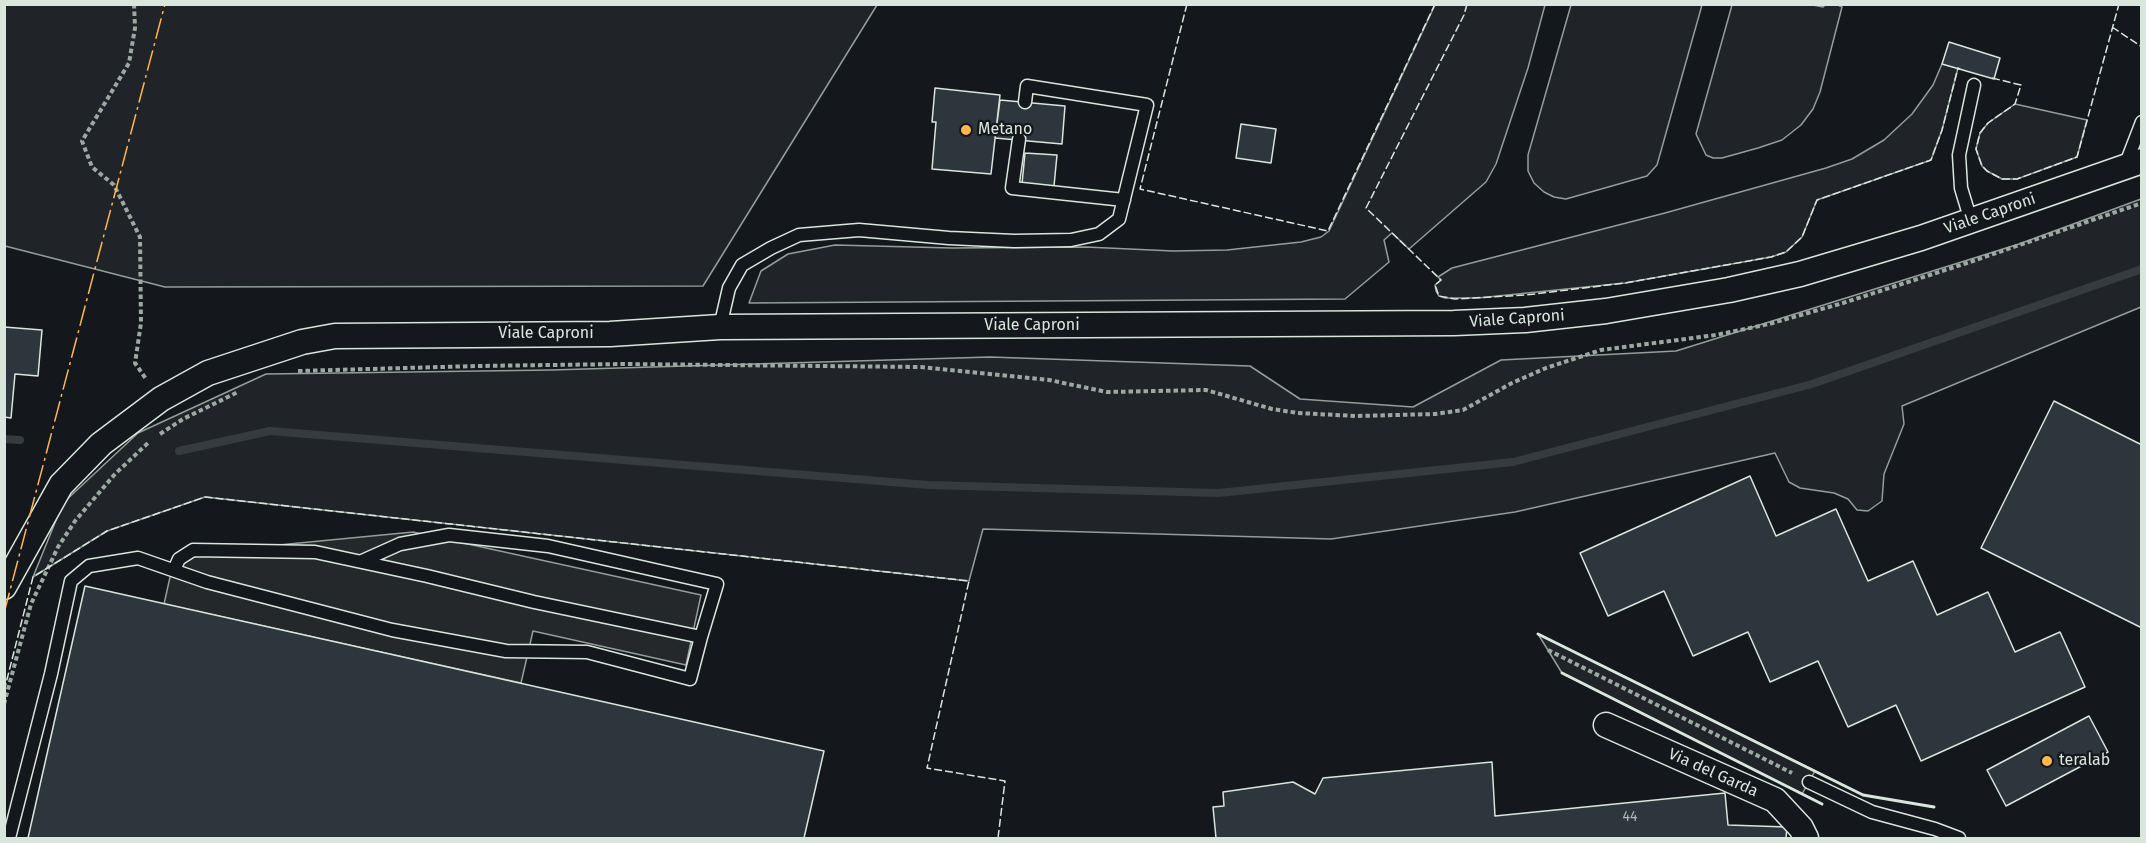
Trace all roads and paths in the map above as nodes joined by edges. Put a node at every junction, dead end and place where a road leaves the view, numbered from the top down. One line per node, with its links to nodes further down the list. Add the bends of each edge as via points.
1 (134, 4): 13 (path, via 135,28 129,63 82,141 92,167 114,185 140,237 141,323 135,363)
2 (1974, 85): 9 (lane, via 1959,155 1961,188)
3 (1025, 102): 7 (lane, via 1027,86 1146,105)
4 (2142, 122): 6 (lane)
5 (1019, 140): 7 (lane, via 1012,188)
6 (2133, 164): 9 (street, Viale Caproni)
7 (1124, 200): 10 (lane, via 1119,219 1099,234 1071,240 1003,241 859,230 799,235 742,265 729,288)
8 (2142, 203): 11 (path, via 1956,267 1769,324 1601,350 1546,368 1463,410 1435,414 1298,413 1206,390 1107,392 1049,380 921,367 623,364)
9 (1971, 221): 10 (street, Viale Caproni, via 1850,260 1729,290 1525,320)
10 (720, 327): 13 (street, Viale Caproni, via 610,334 335,336 302,342 208,373)
11 (294, 371)
12 (247, 388): 19 (path, via 152,439 115,474 75,521 31,604)
13 (161, 399): 16 (street, Viale Caproni, via 101,444 61,486)
14 (362, 561): 15 (lane, via 315,552 193,550 179,559); 17 (lane); 17 (lane, via 400,544 449,535 548,546 717,584)
15 (174, 570): 17 (lane, via 392,630 506,651 587,652 690,679); 22 (lane, via 138,558 89,566 71,581)
16 (4, 587)
17 (701, 637)
18 (1548, 650): 21 (path)
19 (4, 704)
20 (1606, 725): 23 (street, Via del Garda, via 1775,800)
21 (1809, 782): 24 (lane, via 1872,812)
22 (9, 838)
23 (1806, 838)
24 (1959, 838)

